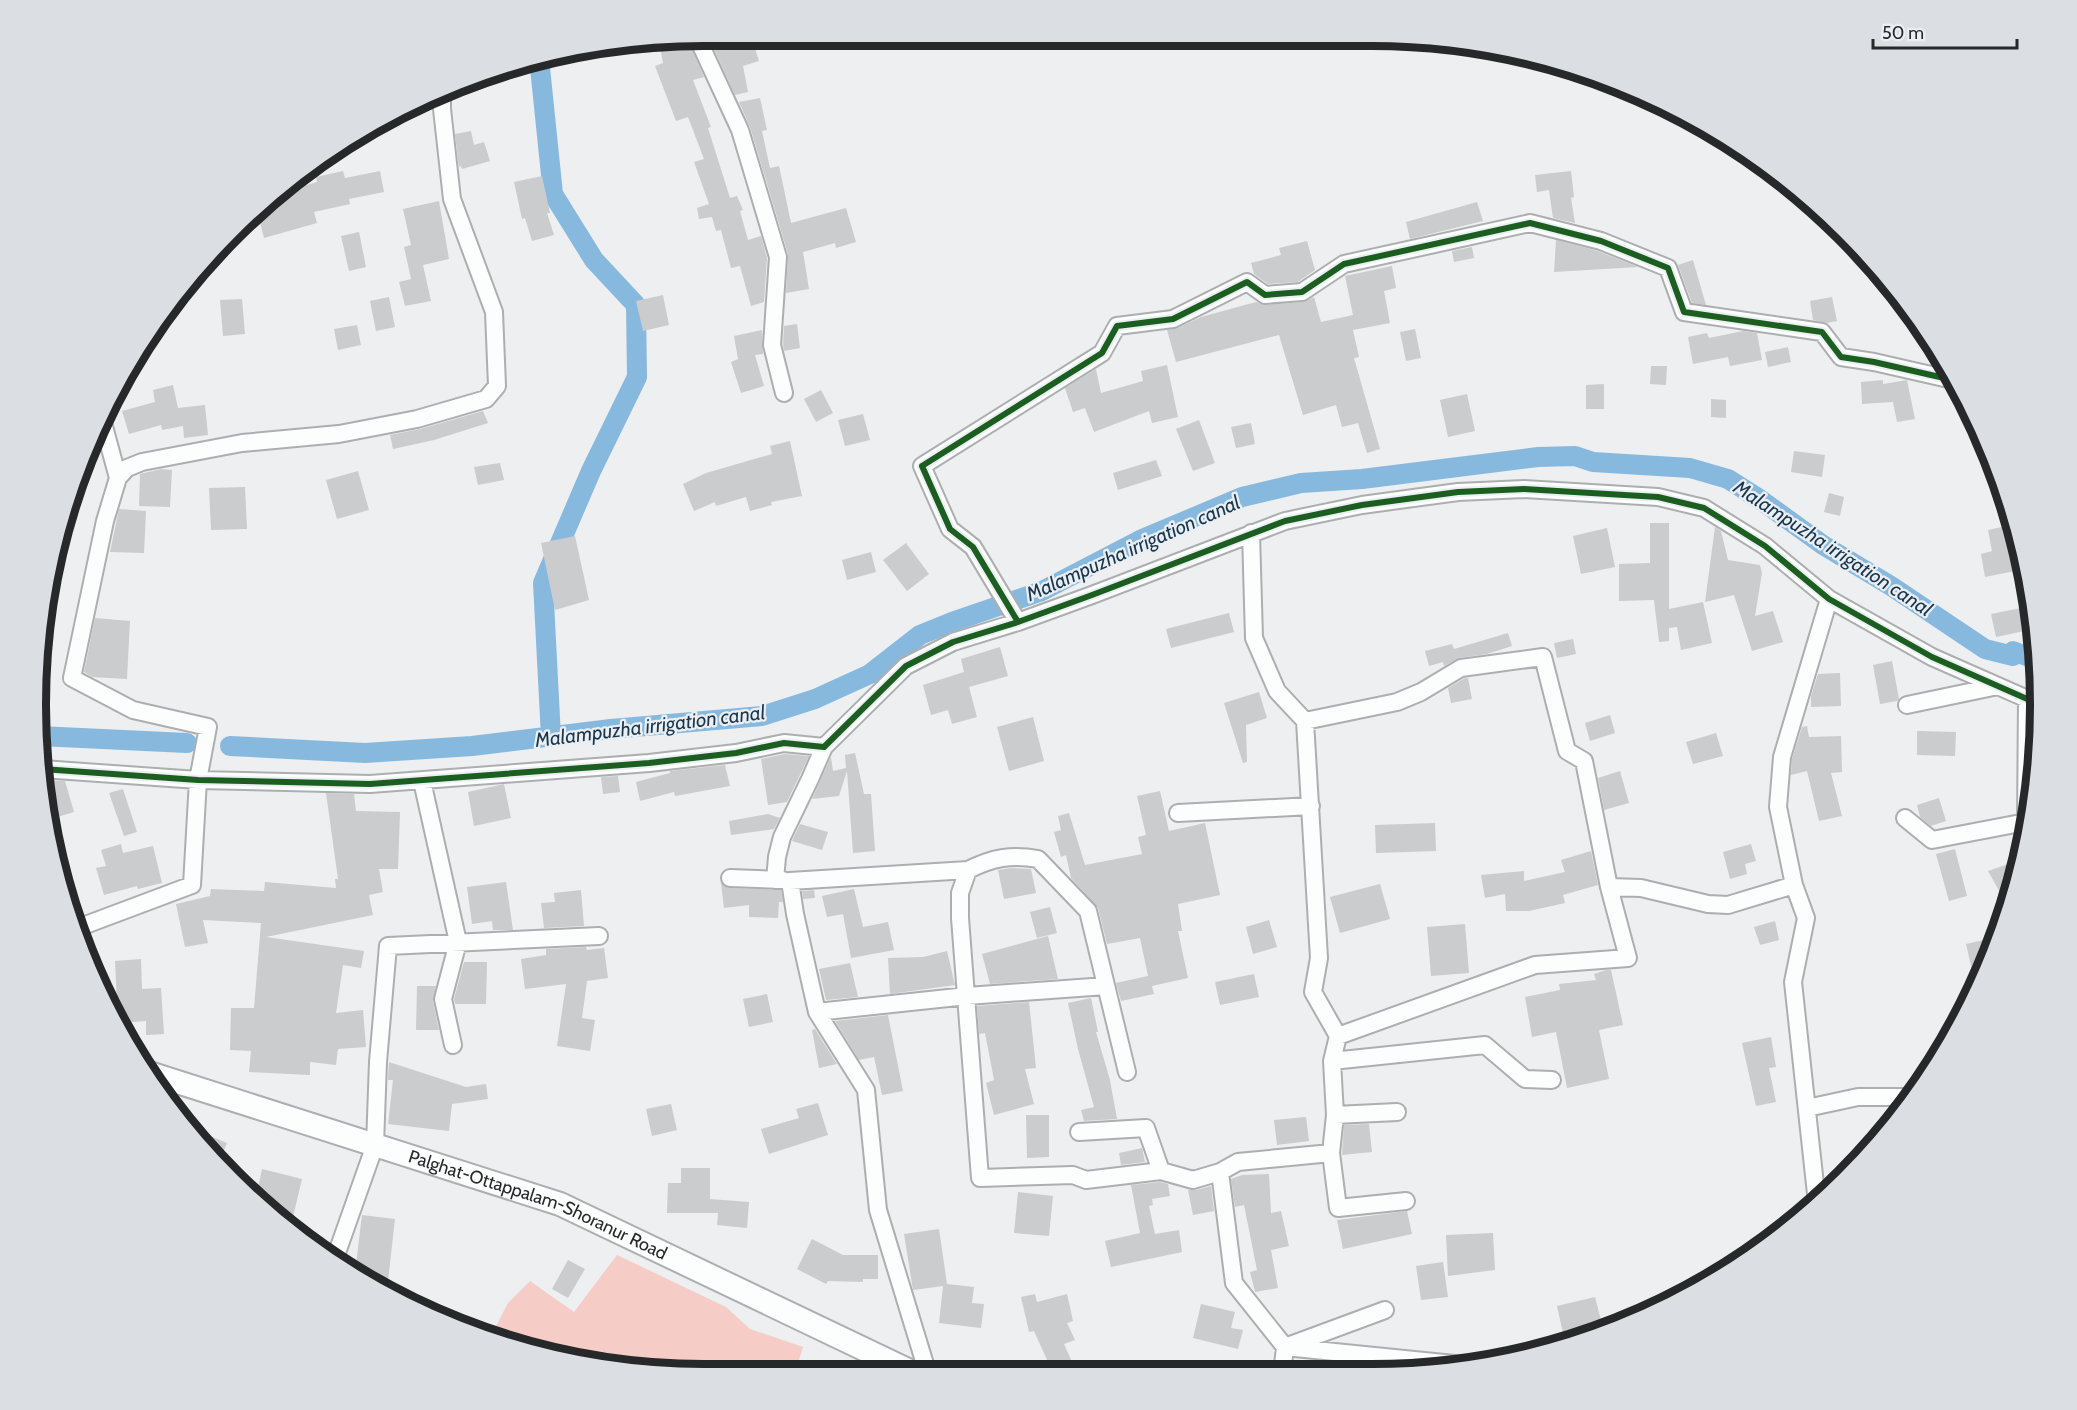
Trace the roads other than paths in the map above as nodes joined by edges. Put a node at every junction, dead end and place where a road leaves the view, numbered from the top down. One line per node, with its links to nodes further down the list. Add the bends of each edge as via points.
1 (702, 47): 4 (street, via 740,130 778,257 772,345)
2 (442, 102): 6 (street, via 452,199 494,312 497,386 486,399 417,419 339,434 242,443 142,462 127,468)
3 (1943, 378): 9 (street, via 1841,357 1822,332 1684,312 1668,268 1601,241 1530,223 1344,264 1302,292 1265,295 1247,282 1173,319 1117,326 1102,353 922,466 950,529 973,547)
4 (784, 393)
5 (106, 433): 6 (street)
6 (118, 478): 16 (street, via 105,520 72,678 133,710 208,727)
7 (1251, 533): 8 (street, via 1285,521 1362,505 1458,492 1524,489 1658,497 1704,508 1766,546); 9 (street); 13 (street, via 1254,638 1277,691)
8 (1828, 599): 10 (street, via 1932,657); 25 (street, via 1782,757 1778,807)
9 (1018, 622): 14 (street, via 953,642 906,666)
10 (1998, 686): 11 (street); 12 (street)
11 (2030, 699)
12 (1907, 705)
13 (1305, 721): 18 (street); 26 (street, via 1397,702 1461,668 1543,657 1568,751 1584,762)
14 (824, 747): 17 (street, via 784,743 649,763); 24 (street, via 782,837 777,857)
15 (50, 770): 16 (street)
16 (198, 780): 17 (street, via 370,784); 27 (street, via 192,885)
17 (422, 781): 29 (street)
18 (1311, 806): 19 (street); 33 (street, via 1319,958 1313,992)
19 (1178, 813)
20 (1905, 818): 21 (street, via 1932,840)
21 (2019, 827)
22 (968, 870): 24 (street); 30 (street, via 987,860 1008,856 1038,858 1088,910); 31 (street, via 960,893)
23 (730, 878): 24 (street)
24 (782, 880): 32 (street, via 795,914)
25 (1794, 885): 26 (street, via 1728,905 1641,888); 40 (street, via 1806,918 1793,982)
26 (1609, 887): 33 (street, via 1628,958 1535,965)
27 (84, 925)
28 (599, 936): 29 (street)
29 (458, 942): 34 (street, via 442,999); 44 (street, via 388,946)
30 (1106, 986): 31 (street); 36 (street)
31 (967, 996): 32 (street); 46 (street, via 980,1178 1073,1175 1086,1180)
32 (817, 1012): 55 (street, via 866,1090 878,1210)
33 (1338, 1036): 35 (street)
34 (453, 1045)
35 (1332, 1061): 38 (street, via 1485,1045 1525,1079); 42 (street)
36 (1127, 1072)
37 (161, 1077): 44 (main road, Palghat-Ottappalam-Shoranur Road)
38 (1552, 1080)
39 (1901, 1097): 40 (street, via 1858,1097)
40 (1807, 1108): 48 (street)
41 (1397, 1112): 42 (street)
42 (1335, 1115): 45 (street)
43 (1079, 1132): 46 (street, via 1146,1128)
44 (375, 1145): 50 (street); 54 (main road, Palghat-Ottappalam-Shoranur Road, via 560,1204)
45 (1330, 1153): 47 (street, via 1238,1162); 49 (street, via 1338,1208)
46 (1161, 1172): 47 (street, via 1193,1180)
47 (1220, 1172): 52 (street, via 1234,1283)
48 (1816, 1191)
49 (1406, 1201)
50 (337, 1252)
51 (1385, 1310): 52 (street)
52 (1285, 1347): 53 (street); 56 (street)
53 (1425, 1361)
54 (895, 1364)
55 (912, 1364)
56 (1283, 1364)

